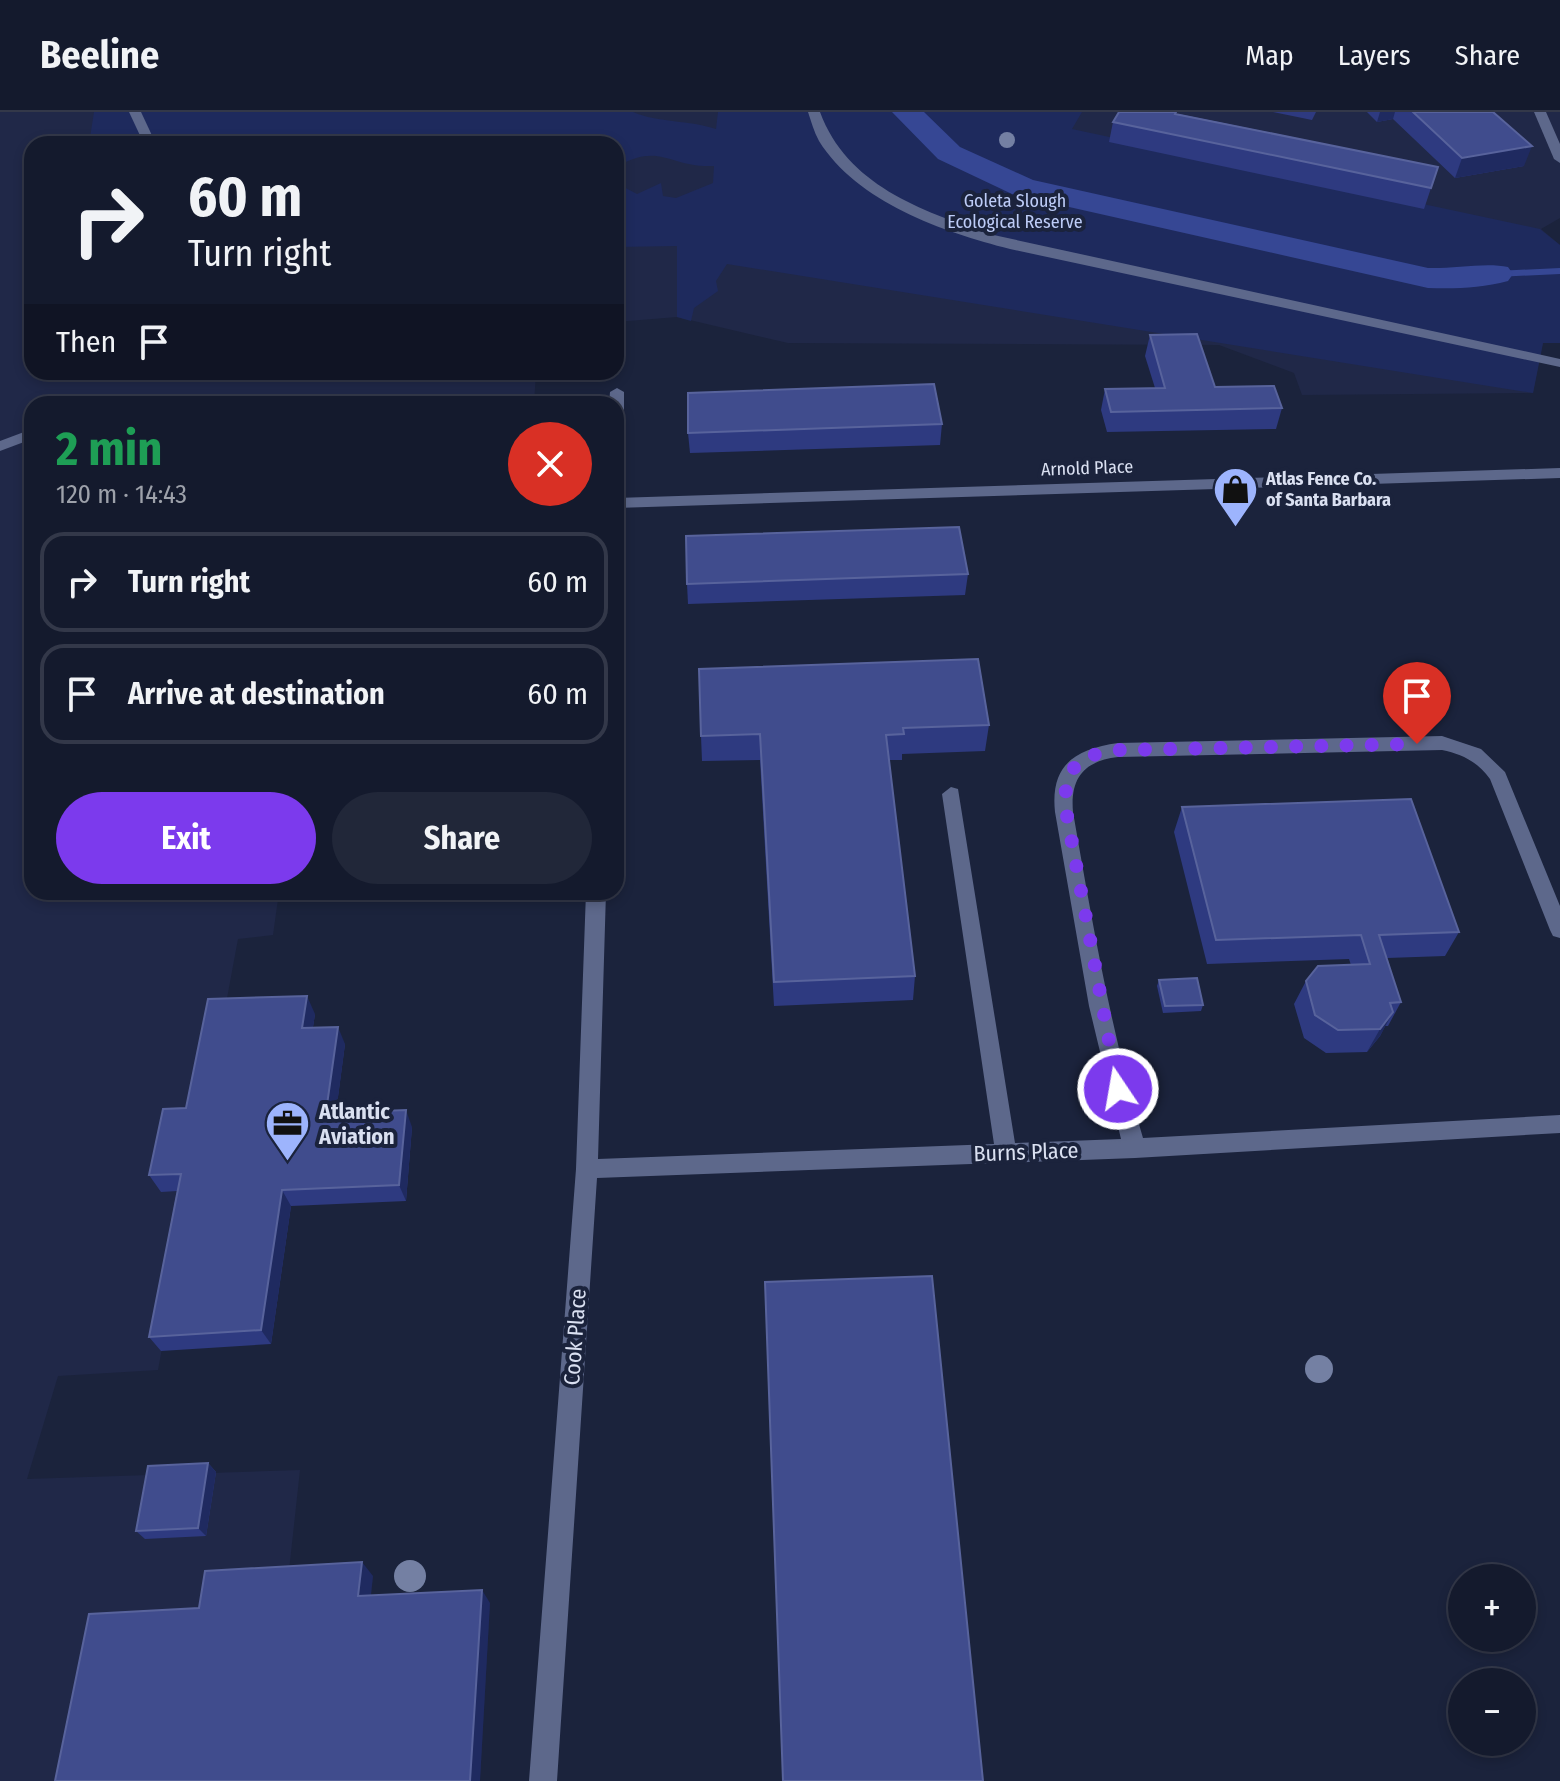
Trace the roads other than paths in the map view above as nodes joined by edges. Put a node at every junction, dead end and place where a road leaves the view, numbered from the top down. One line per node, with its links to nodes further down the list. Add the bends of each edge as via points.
1 (135, 112): 4 (street)
2 (814, 112): 6 (street, via 818,132 861,180 928,219 1010,245)
3 (1540, 112): 5 (street)
4 (146, 136)
5 (1560, 159)
6 (1560, 363)
7 (617, 392): 8 (street)
8 (617, 396)
9 (24, 437): 10 (street)
10 (0, 446)
11 (1560, 473): 12 (street, Arnold Place)
12 (624, 503)
13 (951, 794): 18 (street)
14 (596, 900): 19 (street, Cook Place)
15 (1560, 930): 17 (street, via 1498,777 1483,758 1463,748 1442,743 1118,750 1088,757 1068,775 1064,793 1100,996)
16 (1560, 1124): 17 (street, Burns Place)
17 (1135, 1148): 18 (street, Burns Place)
18 (1006, 1153): 19 (street, Burns Place)
19 (587, 1169): 20 (street, Cook Place)
20 (543, 1781)

